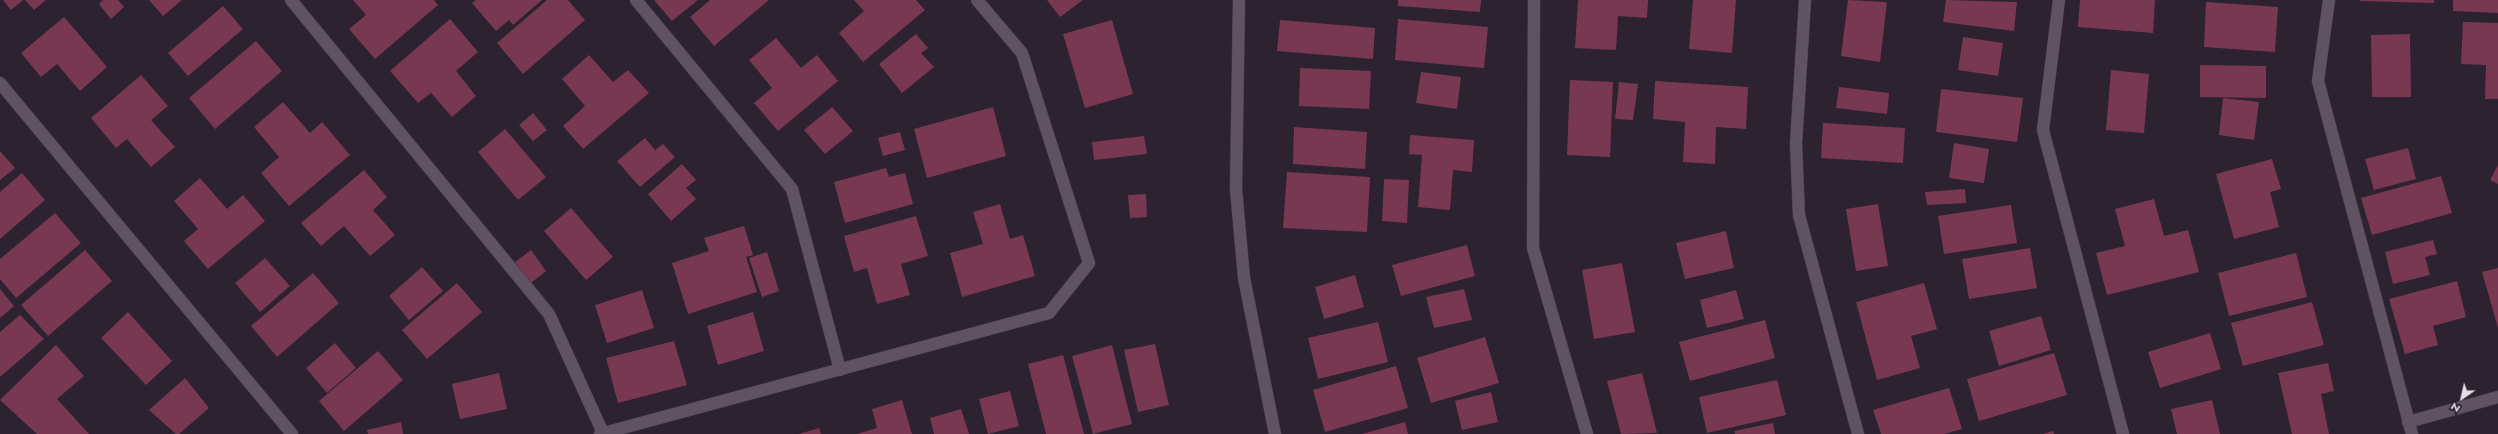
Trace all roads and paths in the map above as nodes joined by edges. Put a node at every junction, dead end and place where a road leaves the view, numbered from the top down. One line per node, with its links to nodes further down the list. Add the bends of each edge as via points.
1 (291, 0): 14 (street, via 549,314)
2 (636, 0): 10 (street, via 792,190)
3 (977, 0): 10 (street, via 1022,53 1089,263 1049,313)
4 (1240, 0): 15 (street, via 1236,189 1244,278)
5 (1534, 0): 16 (street, via 1533,248)
6 (1805, 0): 17 (street, via 1796,144 1799,215)
7 (2059, 0): 18 (street, via 2043,130)
8 (2329, 0): 12 (street, via 2318,81)
9 (0, 83): 13 (street)
10 (840, 370): 14 (street)
11 (2498, 397): 12 (street)
12 (2408, 422): 19 (street)
13 (292, 434)
14 (602, 434)
15 (1275, 434)
16 (1587, 434)
17 (1858, 434)
18 (2122, 434)
19 (2412, 434)

